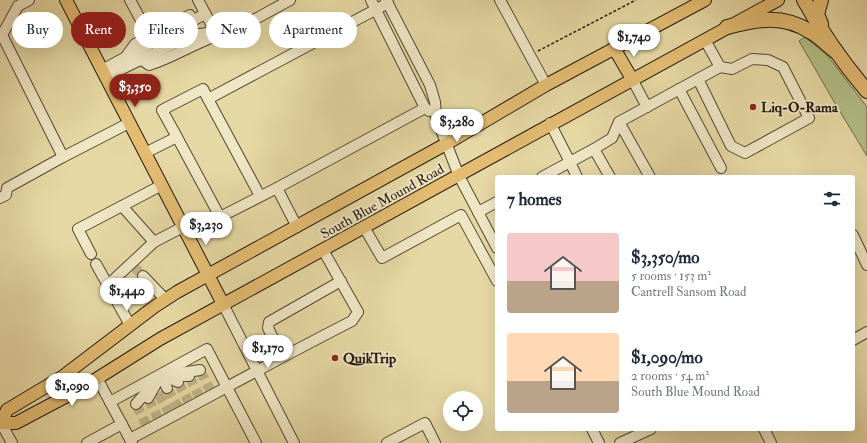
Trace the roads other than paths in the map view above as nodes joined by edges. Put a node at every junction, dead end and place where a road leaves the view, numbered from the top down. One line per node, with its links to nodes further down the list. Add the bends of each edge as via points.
1 (28, 0): 17 (street, via 18,6)
2 (66, 0): 23 (main road)
3 (130, 0): 14 (street)
4 (290, 0): 15 (street)
5 (371, 0): 13 (street)
6 (500, 0): 26 (street)
7 (704, 0): 20 (main road, South Blue Mound Road)
8 (778, 0): 16 (main road, South Blue Mound Road)
9 (804, 0): 21 (highway)
10 (821, 0): 21 (highway, via 817,14)
11 (387, 2): 13 (street); 32 (street, via 430,84)
12 (202, 8): 23 (street)
13 (376, 10): 29 (street); 31 (street)
14 (136, 12)
15 (261, 16)
16 (727, 27): 19 (main road, South Blue Mound Road); 21 (highway, via 751,21 788,20 813,32)
17 (1, 35): 40 (street)
18 (206, 39): 23 (street, via 160,61 149,64 142,60)
19 (705, 40): 22 (street); 24 (main road, South Blue Mound Road)
20 (614, 48): 24 (main road); 26 (main road, South Blue Mound Road)
21 (835, 51): 28 (highway)
22 (720, 67): 25 (street); 25 (street, via 732,69 752,59 768,60 782,67 809,118 745,152 732,146)
23 (103, 73): 34 (main road)
24 (632, 79): 30 (street); 35 (main road, South Blue Mound Road)
25 (698, 79): 27 (street)
26 (546, 85): 37 (main road, South Blue Mound Road)
27 (679, 89): 30 (street); 42 (street)
28 (867, 91)
29 (208, 99): 36 (street, via 203,89 162,110); 50 (street)
30 (647, 107): 33 (street)
31 (425, 108): 32 (street); 49 (street)
32 (436, 118): 37 (street)
33 (619, 122): 38 (street, via 612,138); 46 (street)
34 (129, 123): 39 (main road); 40 (street)
35 (550, 124): 41 (street); 47 (main road, South Blue Mound Road)
36 (177, 137): 39 (street); 50 (street, via 220,217)
37 (446, 144): 47 (street); 57 (main road, South Blue Mound Road)
38 (594, 149): 41 (street); 45 (street)
39 (145, 153): 48 (main road)
40 (64, 157): 51 (street, via 7,188 6,195)
41 (570, 162): 43 (street); 44 (street)
42 (721, 168)
43 (546, 175)
44 (576, 175)
45 (609, 175)
46 (649, 175)
47 (459, 176): 54 (street); 58 (main road, South Blue Mound Road)
48 (162, 185): 53 (street); 56 (main road)
49 (277, 188): 50 (street); 57 (street)
50 (260, 196)
51 (0, 198)
52 (495, 203): 54 (street)
53 (122, 206): 60 (street); 63 (street, via 78,229)
54 (477, 210): 55 (street); 61 (street)
55 (461, 215): 58 (street, via 382,258); 68 (street)
56 (183, 227): 60 (street); 66 (main road)
57 (297, 227): 66 (main road, South Blue Mound Road)
58 (364, 227): 62 (main road, South Blue Mound Road)
59 (855, 239): 65 (street)
60 (154, 242): 70 (street)
61 (495, 244)
62 (323, 250): 69 (street); 72 (main road, South Blue Mound Road)
63 (91, 254)
64 (96, 264): 70 (street)
65 (867, 265)
66 (208, 275): 71 (main road, South Blue Mound Road); 72 (main road)
67 (143, 276): 71 (street)
68 (495, 277)
69 (341, 281): 76 (street, via 269,322 268,328); 76 (street, via 358,312 352,321)
70 (108, 285): 73 (street)
71 (165, 299): 73 (main road, South Blue Mound Road)
72 (223, 304): 78 (street); 81 (main road, South Blue Mound Road)
73 (130, 325): 94 (main road, South Blue Mound Road, via 52,384 7,410)
74 (867, 332): 75 (street)
75 (855, 339)
76 (282, 356): 78 (street)
77 (200, 370): 79 (street)
78 (257, 372): 84 (street); 104 (street)
79 (161, 375): 80 (street); 82 (street); 83 (street); 84 (street, via 207,349); 86 (street); 88 (street); 89 (street); 91 (street)
80 (189, 376)
81 (98, 378): 89 (street); 94 (main road, South Blue Mound Road, via 16,423)
82 (178, 382)
83 (167, 388)
84 (228, 388): 92 (street); 103 (street)
85 (210, 390): 92 (street)
86 (158, 393)
87 (199, 396): 92 (street)
88 (148, 398)
89 (110, 402): 95 (street)
90 (188, 402): 92 (street)
91 (136, 404)
92 (176, 411): 93 (street); 96 (street); 100 (street)
93 (158, 418)
94 (0, 423): 101 (street)
95 (122, 424): 100 (street); 102 (street)
96 (146, 424)
97 (593, 431): 107 (street)
98 (647, 431): 108 (street)
99 (765, 431): 109 (street)
100 (131, 441)
101 (12, 443)
102 (87, 443)
103 (256, 443)
104 (294, 443)
105 (387, 443): 106 (street, via 425,423)
106 (435, 443)
107 (599, 443)
108 (620, 443)
109 (771, 443)

